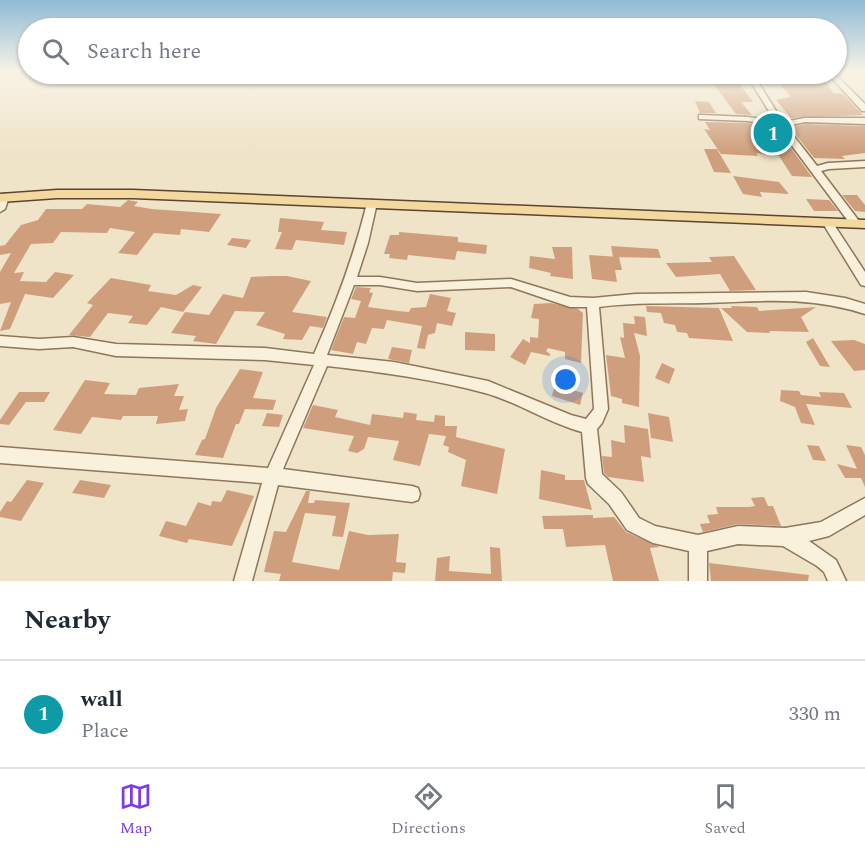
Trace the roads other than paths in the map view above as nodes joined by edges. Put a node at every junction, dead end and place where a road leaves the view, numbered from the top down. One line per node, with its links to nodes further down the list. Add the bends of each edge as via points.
1 (765, 98): 6 (street)
2 (854, 98): 3 (street)
3 (865, 109)
4 (702, 117): 6 (street)
5 (865, 121): 6 (street, via 805,120)
6 (781, 125): 8 (street)
7 (865, 164): 8 (street)
8 (815, 170): 12 (street)
9 (1, 201): 10 (main road, via 134,194)
10 (372, 203): 11 (main road); 13 (street, via 363,243)
11 (827, 222): 12 (main road); 14 (street)
12 (860, 224)
13 (348, 281): 15 (street, via 417,287 511,283 570,302); 18 (street)
14 (865, 282)
15 (592, 303): 16 (street, via 624,298 775,293 822,296); 19 (street, via 601,410)
16 (865, 309)
17 (0, 341): 18 (street, via 73,342 116,350)
18 (320, 359): 19 (street, via 488,387); 21 (street)
19 (589, 427): 25 (street, via 594,478 615,498 627,518 653,534)
20 (0, 455): 21 (street)
21 (272, 476): 22 (street); 26 (street)
22 (412, 494)
23 (865, 506): 24 (street, via 823,530)
24 (784, 537): 25 (street, via 738,535); 28 (street, via 823,560)
25 (698, 544): 27 (street)
26 (243, 581)
27 (698, 581)
28 (837, 581)

